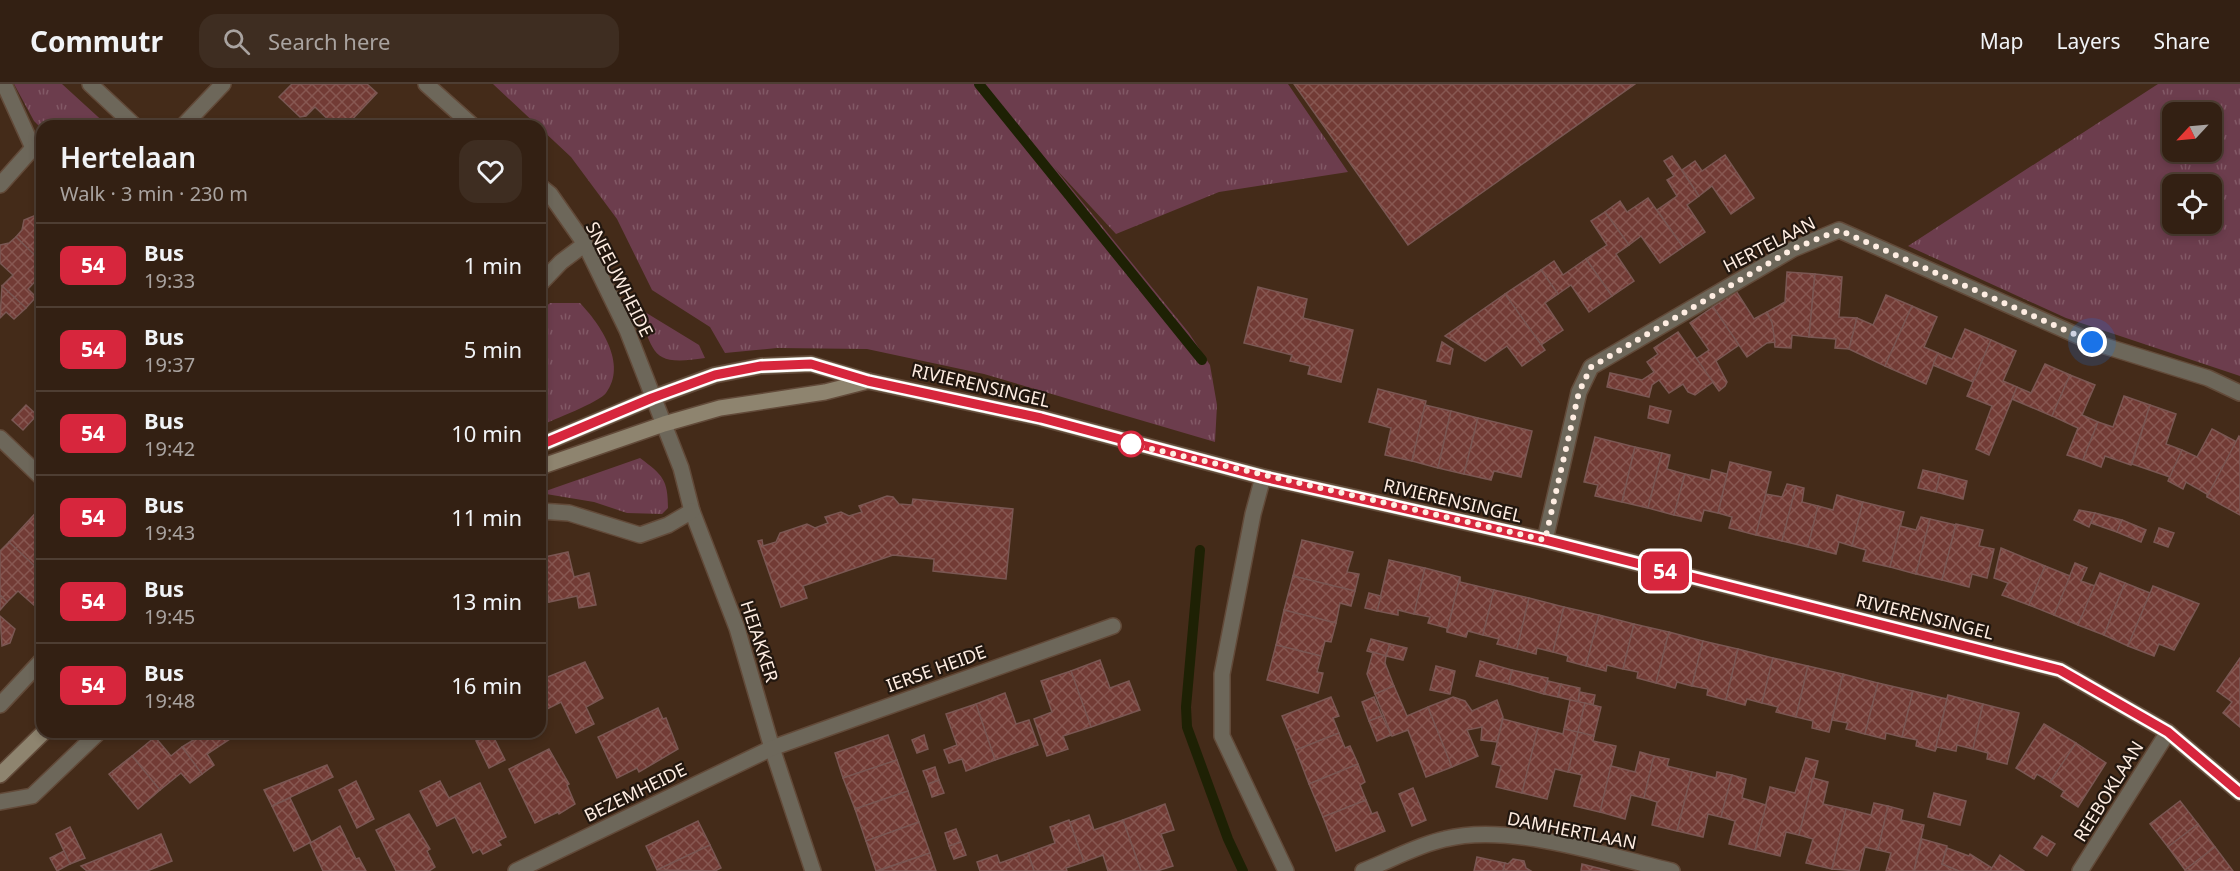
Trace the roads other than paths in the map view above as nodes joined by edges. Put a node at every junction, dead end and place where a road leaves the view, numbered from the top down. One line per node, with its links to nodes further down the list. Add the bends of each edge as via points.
1 (4, 84): 8 (street)
2 (90, 84): 5 (street)
3 (223, 84): 6 (street)
4 (426, 84): 7 (street)
5 (129, 120)
6 (189, 120)
7 (466, 120)
8 (36, 150)
9 (36, 153): 10 (street)
10 (0, 185)
11 (546, 191): 12 (street, SNEEUWHEIDE)
12 (585, 244): 13 (street); 16 (street, SNEEUWHEIDE, via 627,330)
13 (546, 278)
14 (868, 381): 16 (street, RIVIERENSINGEL, via 811,364 761,366 715,375); 17 (street, RIVIERENSINGEL, via 825,392 720,408); 22 (street, RIVIERENSINGEL, via 1041,418)
15 (2240, 393): 25 (street, HERTELAAN, via 2208,378 2092,342 1839,230 1793,249 1591,367 1579,392)
16 (652, 398): 17 (street, SNEEUWHEIDE); 19 (street, RIVIERENSINGEL)
17 (664, 424): 20 (street, RIVIERENSINGEL); 24 (street, HEIAKKER)
18 (0, 438): 21 (street)
19 (546, 443)
20 (546, 466)
21 (36, 472)
22 (1263, 477): 25 (street, RIVIERENSINGEL); 38 (street, via 1222,674 1222,736)
23 (546, 511): 24 (street, via 569,513 639,535 669,525)
24 (692, 511): 32 (street, HEIAKKER, via 737,628)
25 (1545, 540): 29 (street, RIVIERENSINGEL, via 2060,670)
26 (1113, 626): 32 (street, IERSE HEIDE)
27 (36, 666): 28 (street)
28 (0, 705)
29 (2168, 732): 34 (street, RIVIERENSINGEL); 41 (street, REEBOKLAAN)
30 (38, 738): 33 (street)
31 (93, 738): 35 (street, via 32,796)
32 (772, 748): 36 (street, BEZEMHEIDE); 37 (street, HEIAKKER)
33 (0, 775)
34 (2240, 793)
35 (0, 802)
36 (516, 871)
37 (813, 871)
38 (1286, 871)
39 (1363, 871): 40 (street, DAMHERTLAAN, via 1445,839 1485,834 1524,837)
40 (1672, 871)
41 (2080, 871)

